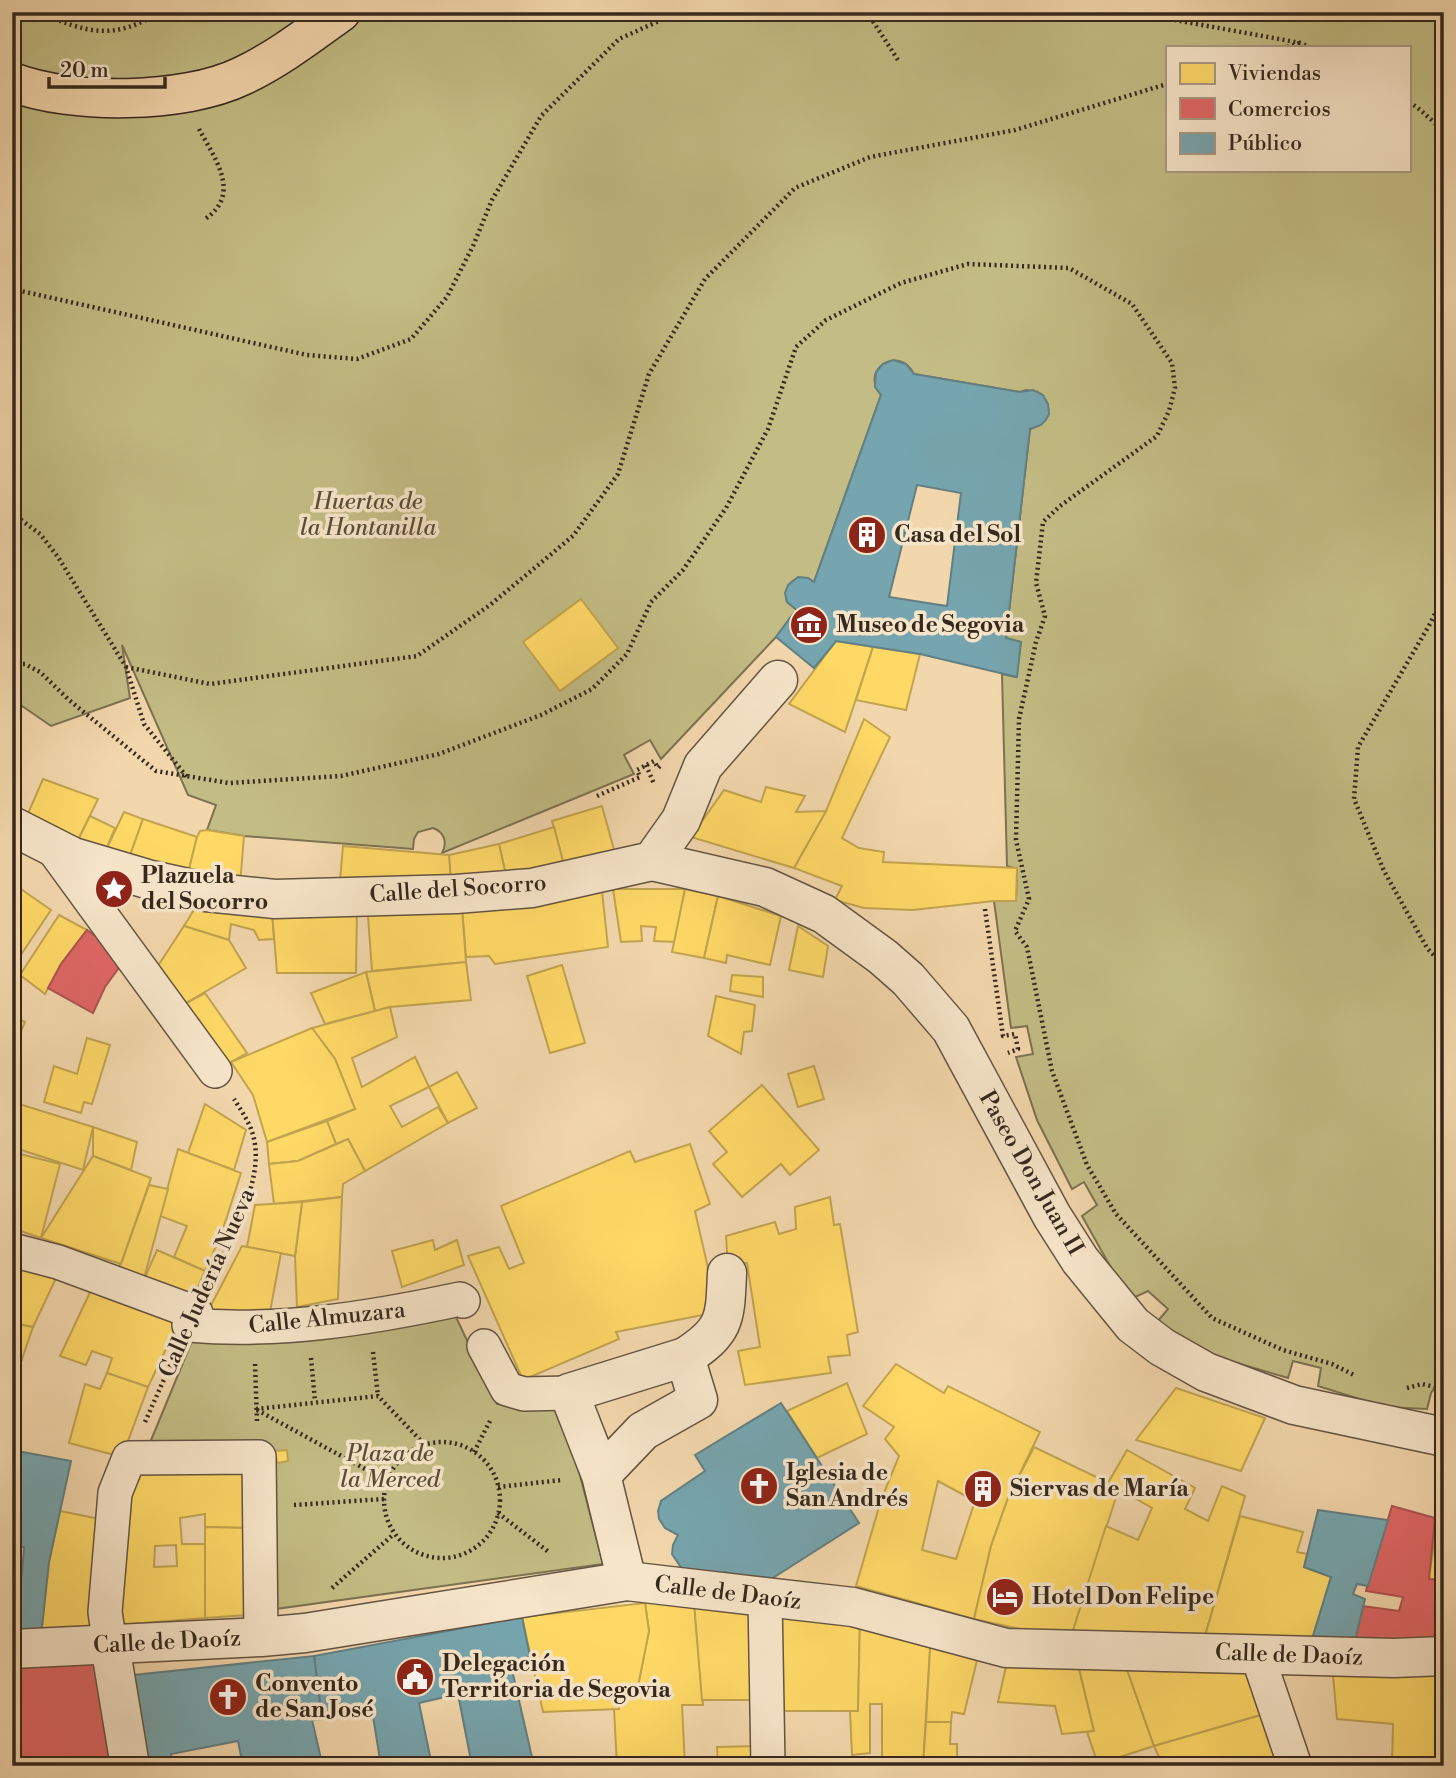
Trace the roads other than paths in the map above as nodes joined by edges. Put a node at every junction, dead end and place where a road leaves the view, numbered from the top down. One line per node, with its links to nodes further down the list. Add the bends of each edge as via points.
1 (341, 12): 2 (main road, via 283,54 240,77 197,90 165,96 79,97)
2 (12, 82)
3 (778, 680): 5 (street, via 703,766 681,820)
4 (26, 840): 5 (street, Calle del Socorro, via 146,879 206,892 275,899 533,888); 6 (street)
5 (652, 861): 13 (street, Paseo Don Juan II, via 765,887 824,914 908,979 951,1029 1080,1260 1133,1325 1161,1347 1206,1372 1294,1405)
6 (215, 1071)
7 (12, 1250): 9 (street, Calle Almuzara, via 58,1262 192,1319 226,1328 323,1323)
8 (727, 1273): 11 (street, via 719,1329)
9 (463, 1301)
10 (484, 1346): 12 (street, via 507,1389 524,1394)
11 (684, 1357): 12 (street); 14 (street, via 698,1399 643,1431)
12 (569, 1393): 14 (street)
13 (1444, 1437)
14 (601, 1475): 15 (street)
15 (627, 1581): 16 (street, Calle de Daoíz); 17 (street, Calle de Daoíz)
16 (765, 1598): 20 (street, Calle de Daoíz, via 853,1607 1006,1648); 23 (street)
17 (261, 1637): 18 (street, Calle de Daoíz); 18 (street, via 258,1457 129,1458 115,1493 105,1612)
18 (110, 1645): 19 (street, Calle de Daoíz); 22 (street)
19 (12, 1649)
20 (1257, 1654): 21 (street, Calle de Daoíz); 24 (street)
21 (1444, 1656)
22 (130, 1766)
23 (768, 1766)
24 (1295, 1766)

